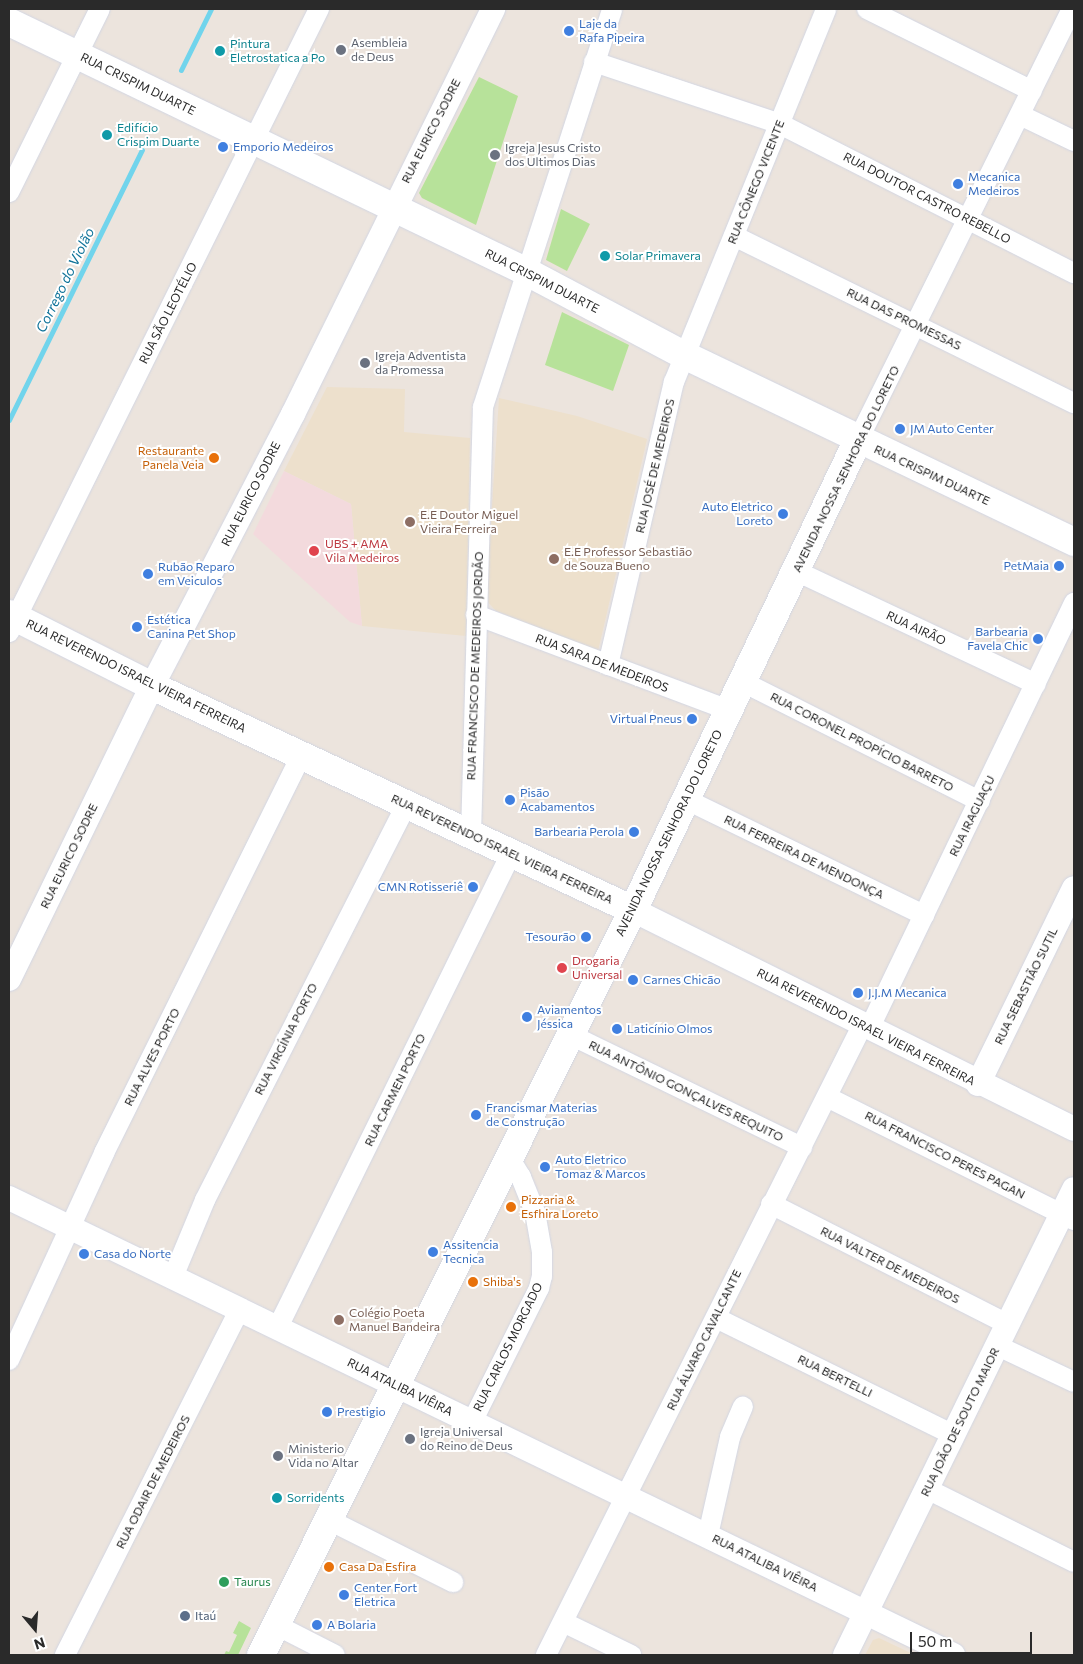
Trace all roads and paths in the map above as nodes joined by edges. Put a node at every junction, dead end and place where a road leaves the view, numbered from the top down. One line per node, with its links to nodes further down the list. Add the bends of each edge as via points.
1 (100, 9): 9 (street)
2 (319, 9): 14 (street, RUA SÃO LEOTÉLIO)
3 (494, 9): 17 (street, RUA EURICO SODRE)
4 (612, 9): 10 (street, RUA FRANCISCO DE MEDEIROS JORDÃO)
5 (826, 9): 13 (street, RUA CÔNEGO VICENTE)
6 (867, 9): 11 (street)
7 (1072, 9): 11 (street, AVENIDA NOSSA SENHORA DO LORETO)
8 (9, 22): 9 (main road, RUA CRISPIM DUARTE)
9 (78, 55): 14 (main road, RUA CRISPIM DUARTE); 16 (street)
10 (594, 62): 13 (street, RUA DOUTOR CASTRO REBELLO); 20 (street, RUA FRANCISCO DE MEDEIROS JORDÃO)
11 (1032, 91): 12 (street, AVENIDA NOSSA SENHORA DO LORETO)
12 (1020, 115): 15 (street); 18 (street, AVENIDA NOSSA SENHORA DO LORETO)
13 (780, 124): 18 (street, RUA DOUTOR CASTRO REBELLO); 19 (street, RUA CÔNEGO VICENTE)
14 (255, 140): 17 (main road, RUA CRISPIM DUARTE); 30 (street, RUA SÃO LEOTÉLIO)
15 (1074, 142)
16 (9, 192)
17 (393, 208): 20 (main road, RUA CRISPIM DUARTE); 34 (street, RUA EURICO SODRE, via 293,414)
18 (969, 219): 21 (street, RUA DOUTOR CASTRO REBELLO); 22 (street, AVENIDA NOSSA SENHORA DO LORETO)
19 (734, 236): 22 (street, RUA DAS PROMESSAS); 23 (street, RUA CÔNEGO VICENTE)
20 (527, 272): 23 (main road, RUA CRISPIM DUARTE); 29 (street, RUA FRANCISCO DE MEDEIROS JORDÃO, via 483,407)
21 (1074, 273)
22 (916, 324): 24 (street, RUA DAS PROMESSAS); 25 (street, AVENIDA NOSSA SENHORA DO LORETO)
23 (684, 355): 25 (main road, RUA CRISPIM DUARTE); 31 (street, RUA JOSÉ DE MEDEIROS, via 674,382)
24 (1074, 403)
25 (858, 440): 26 (main road, RUA CRISPIM DUARTE); 27 (main road, AVENIDA NOSSA SENHORA DO LORETO)
26 (1074, 542)
27 (796, 571): 32 (main road, AVENIDA NOSSA SENHORA DO LORETO); 33 (street, RUA AIRÃO)
28 (1074, 603): 33 (street, RUA IRAGUAÇU)
29 (476, 615): 31 (street, RUA SARA DE MEDEIROS); 40 (street, RUA FRANCISCO DE MEDEIROS JORDÃO)
30 (11, 621): 34 (main road, RUA REVERENDO ISRAEL VIEIRA FERREIRA)
31 (608, 665): 35 (street, RUA SARA DE MEDEIROS)
32 (744, 682): 35 (main road, AVENIDA NOSSA SENHORA DO LORETO); 38 (street, RUA CORONEL PROPÍCIO BARRETO)
33 (1036, 684): 38 (street, RUA IRAGUAÇU)
34 (152, 686): 36 (main road, RUA REVERENDO ISRAEL VIEIRA FERREIRA); 45 (street, RUA EURICO SODRE)
35 (729, 710): 37 (main road, AVENIDA NOSSA SENHORA DO LORETO)
36 (302, 755): 39 (main road, RUA REVERENDO ISRAEL VIEIRA FERREIRA); 57 (street, RUA ALVES PORTO)
37 (685, 799): 43 (main road, AVENIDA NOSSA SENHORA DO LORETO); 44 (street, RUA FERREIRA DE MENDONÇA)
38 (980, 802): 44 (street, RUA IRAGUAÇU)
39 (407, 804): 40 (main road, RUA REVERENDO ISRAEL VIEIRA FERREIRA); 58 (street, RUA VIRGÍNIA PORTO, via 205,1200)
40 (471, 834): 41 (main road, RUA REVERENDO ISRAEL VIEIRA FERREIRA)
41 (511, 854): 43 (main road, RUA REVERENDO ISRAEL VIEIRA FERREIRA); 61 (street, RUA CARMEN PORTO)
42 (1074, 888): 48 (street, RUA SEBASTIÃO SUTIL)
43 (633, 910): 46 (street, RUA REVERENDO ISRAEL VIEIRA FERREIRA); 47 (main road, AVENIDA NOSSA SENHORA DO LORETO)
44 (924, 916): 46 (street, RUA IRAGUAÇU)
45 (9, 979)
46 (866, 1027): 48 (street, RUA REVERENDO ISRAEL VIEIRA FERREIRA); 49 (street, RUA ÁLVARO CAVALCANTE)
47 (571, 1035): 51 (street, RUA ANTÔNIO GONÇALVES REQUITO); 52 (main road, AVENIDA NOSSA SENHORA DO LORETO)
48 (978, 1084): 50 (street, RUA REVERENDO ISRAEL VIEIRA FERREIRA)
49 (827, 1097): 51 (street, RUA ÁLVARO CAVALCANTE); 56 (street, RUA FRANCISCO PERES PAGAN)
50 (1074, 1129)
51 (802, 1147): 55 (street, RUA ÁLVARO CAVALCANTE)
52 (509, 1158): 65 (main road, AVENIDA NOSSA SENHORA DO LORETO); 67 (street, RUA CARLOS MORGADO, via 522,1176 535,1212 542,1252 542,1276)
53 (1074, 1189): 56 (street, RUA JOÃO DE SOUTO MAIOR)
54 (9, 1198): 57 (street, RUA ATALIBA VIÊIRA)
55 (770, 1204): 60 (street, RUA ÁLVARO CAVALCANTE); 62 (street, RUA VALTER DE MEDEIROS)
56 (1068, 1217): 62 (street, RUA JOÃO DE SOUTO MAIOR)
57 (68, 1229): 58 (street, RUA ATALIBA VIÊIRA); 63 (street, RUA ALVES PORTO)
58 (173, 1277): 59 (street, RUA ATALIBA VIÊIRA)
59 (240, 1309): 61 (street, RUA ATALIBA VIÊIRA); 78 (street, RUA ODAIR DE MEDEIROS)
60 (716, 1318): 68 (street, RUA BERTELLI); 70 (street, RUA ÁLVARO CAVALCANTE)
61 (278, 1327): 65 (street, RUA ATALIBA VIÊIRA)
62 (1004, 1336): 64 (street, RUA VALTER DE MEDEIROS); 68 (street, RUA JOÃO DE SOUTO MAIOR)
63 (9, 1360)
64 (1074, 1382)
65 (396, 1385): 67 (street, RUA ATALIBA VIÊIRA); 71 (main road, AVENIDA NOSSA SENHORA DO LORETO)
66 (743, 1407): 72 (street, via 730,1437)
67 (472, 1422): 70 (street, RUA ATALIBA VIÊIRA)
68 (954, 1435): 69 (street, RUA JOÃO DE SOUTO MAIOR)
69 (927, 1489): 73 (street); 75 (street, RUA JOÃO DE SOUTO MAIOR)
70 (625, 1495): 72 (street, RUA ATALIBA VIÊIRA); 76 (street, RUA ÁLVARO CAVALCANTE)
71 (329, 1520): 74 (street); 77 (main road, AVENIDA NOSSA SENHORA DO LORETO)
72 (708, 1535): 75 (street, RUA ATALIBA VIÊIRA)
73 (1074, 1562)
74 (453, 1582)
75 (866, 1613): 83 (street, RUA JOÃO DE SOUTO MAIOR); 84 (street, RUA ATALIBA VIÊIRA)
76 (563, 1622): 81 (street, RUA ÁLVARO CAVALCANTE); 82 (street)
77 (276, 1625): 79 (main road, AVENIDA NOSSA SENHORA DO LORETO); 80 (street)
78 (65, 1655)
79 (261, 1655)
80 (335, 1655)
81 (546, 1655)
82 (631, 1655)
83 (845, 1655)
84 (953, 1655)

